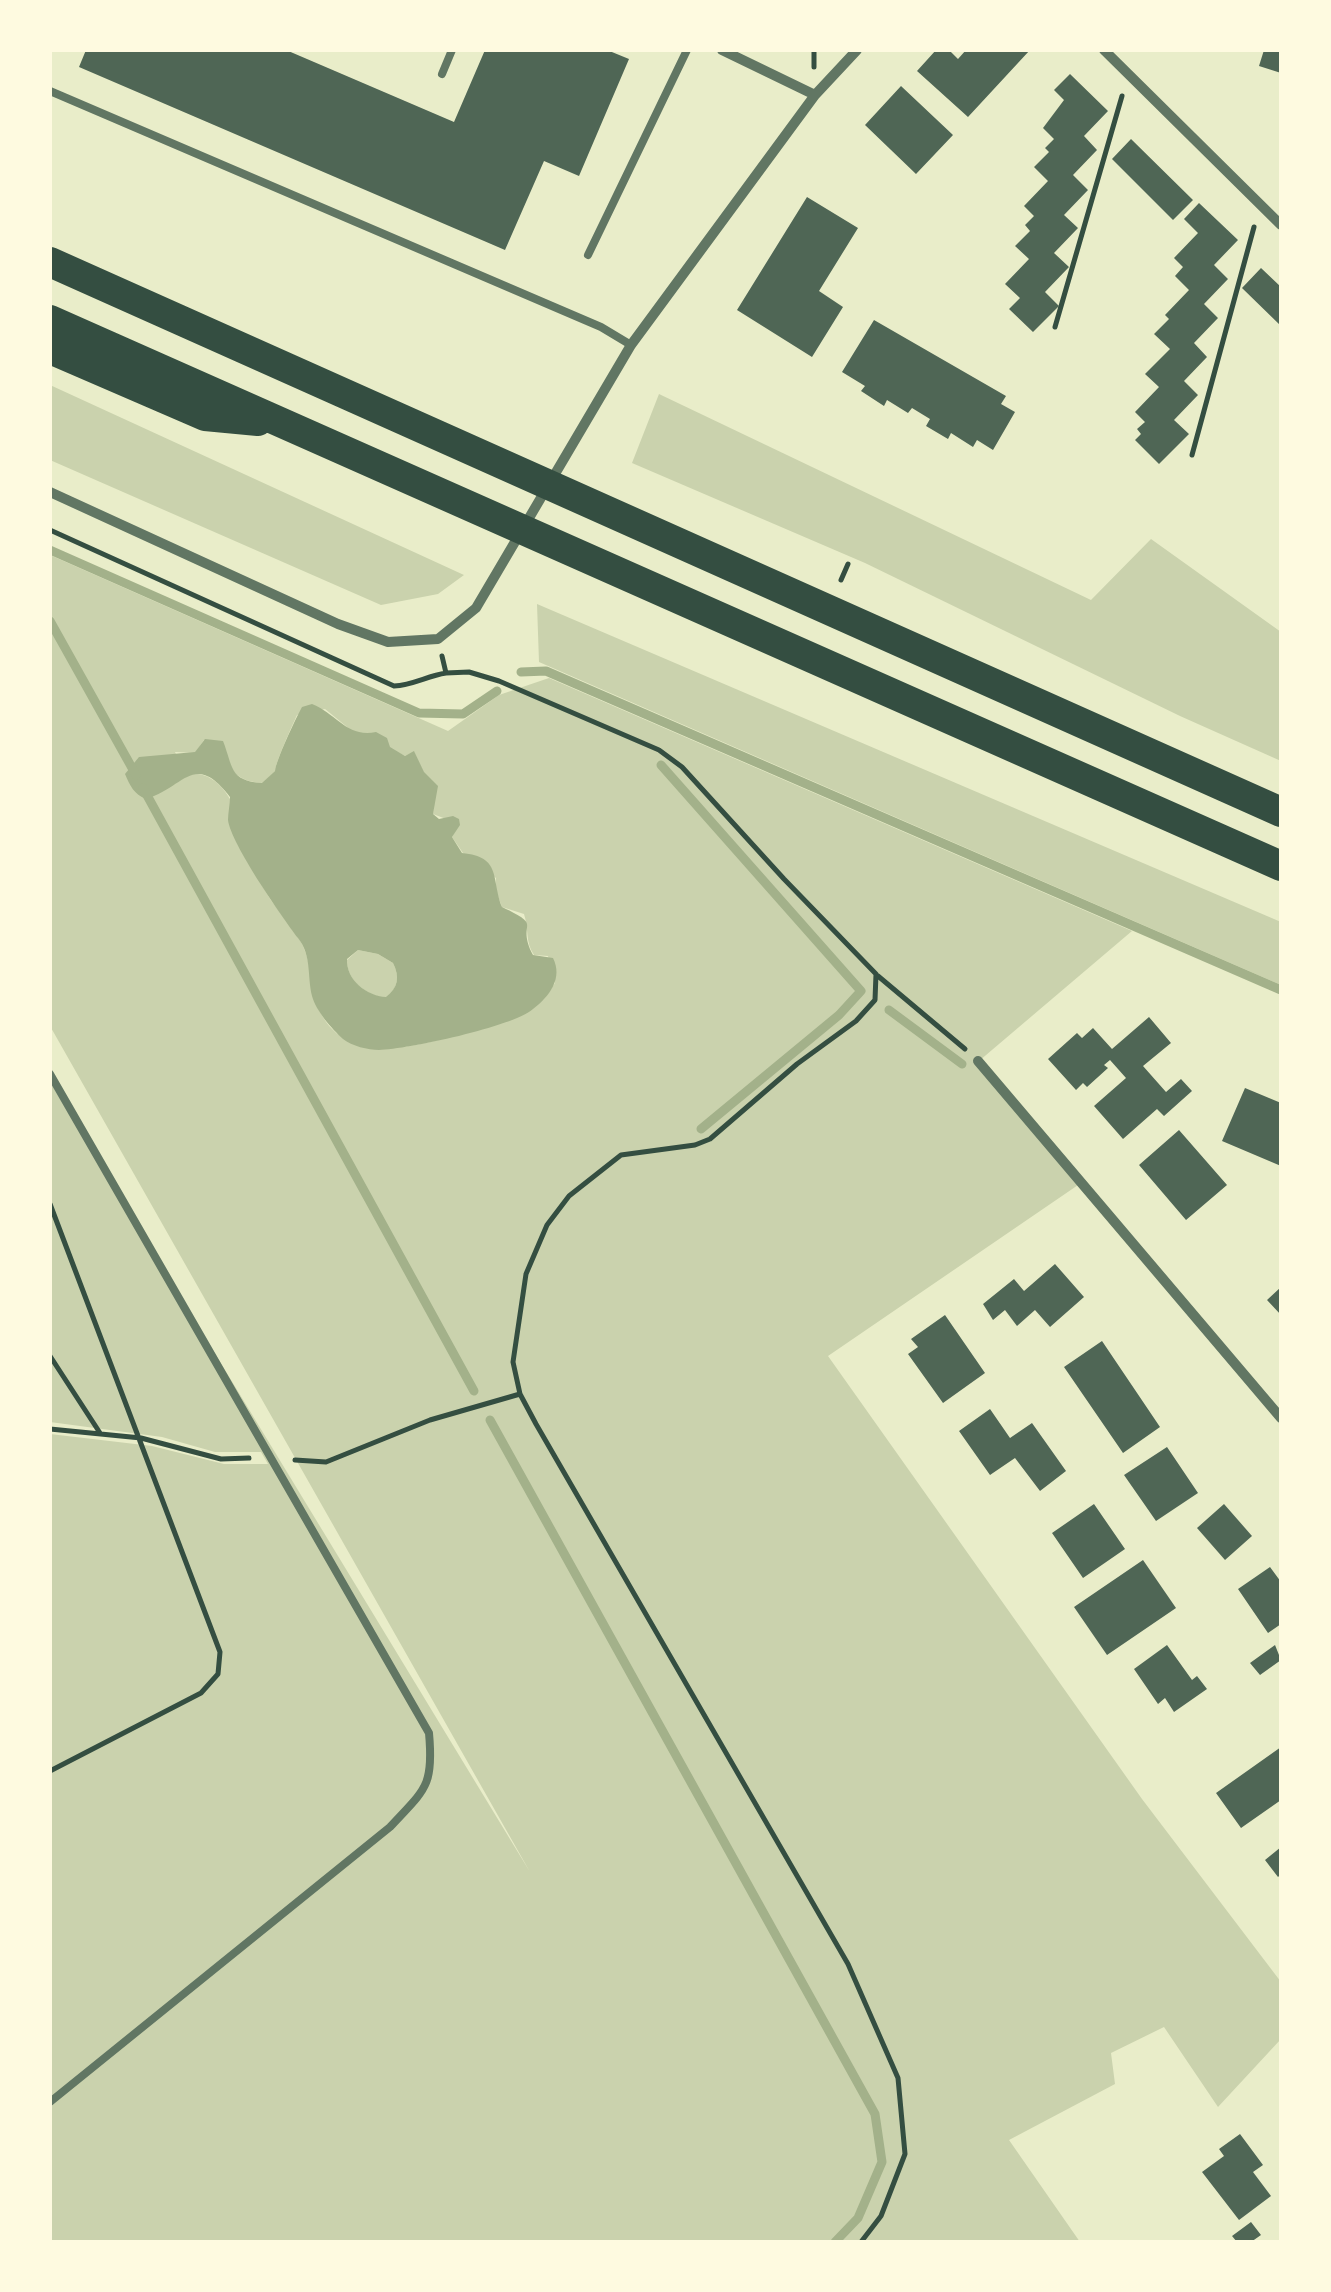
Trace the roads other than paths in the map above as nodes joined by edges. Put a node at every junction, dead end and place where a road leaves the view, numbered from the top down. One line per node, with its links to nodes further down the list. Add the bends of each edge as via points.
1 (452, 50): 6 (lane)
2 (687, 50): 10 (lane)
3 (722, 50): 8 (street)
4 (857, 50): 8 (street)
5 (1104, 50): 9 (street)
6 (442, 74)
7 (50, 91): 13 (lane)
8 (816, 95): 13 (street)
9 (1281, 225)
10 (588, 255)
11 (50, 262): 17 (highway)
12 (50, 320): 15 (highway)
13 (631, 345): 16 (street, via 476,608 438,639 388,642 338,624)
14 (50, 349): 15 (highway, via 205,416)
15 (288, 424): 18 (highway)
16 (50, 492)
17 (1281, 812)
18 (1281, 866)
19 (978, 1061): 21 (street)
20 (50, 1074): 22 (lane, via 429,1733 432,1768 422,1792 390,1827)
21 (1281, 1418)
22 (50, 2102)

